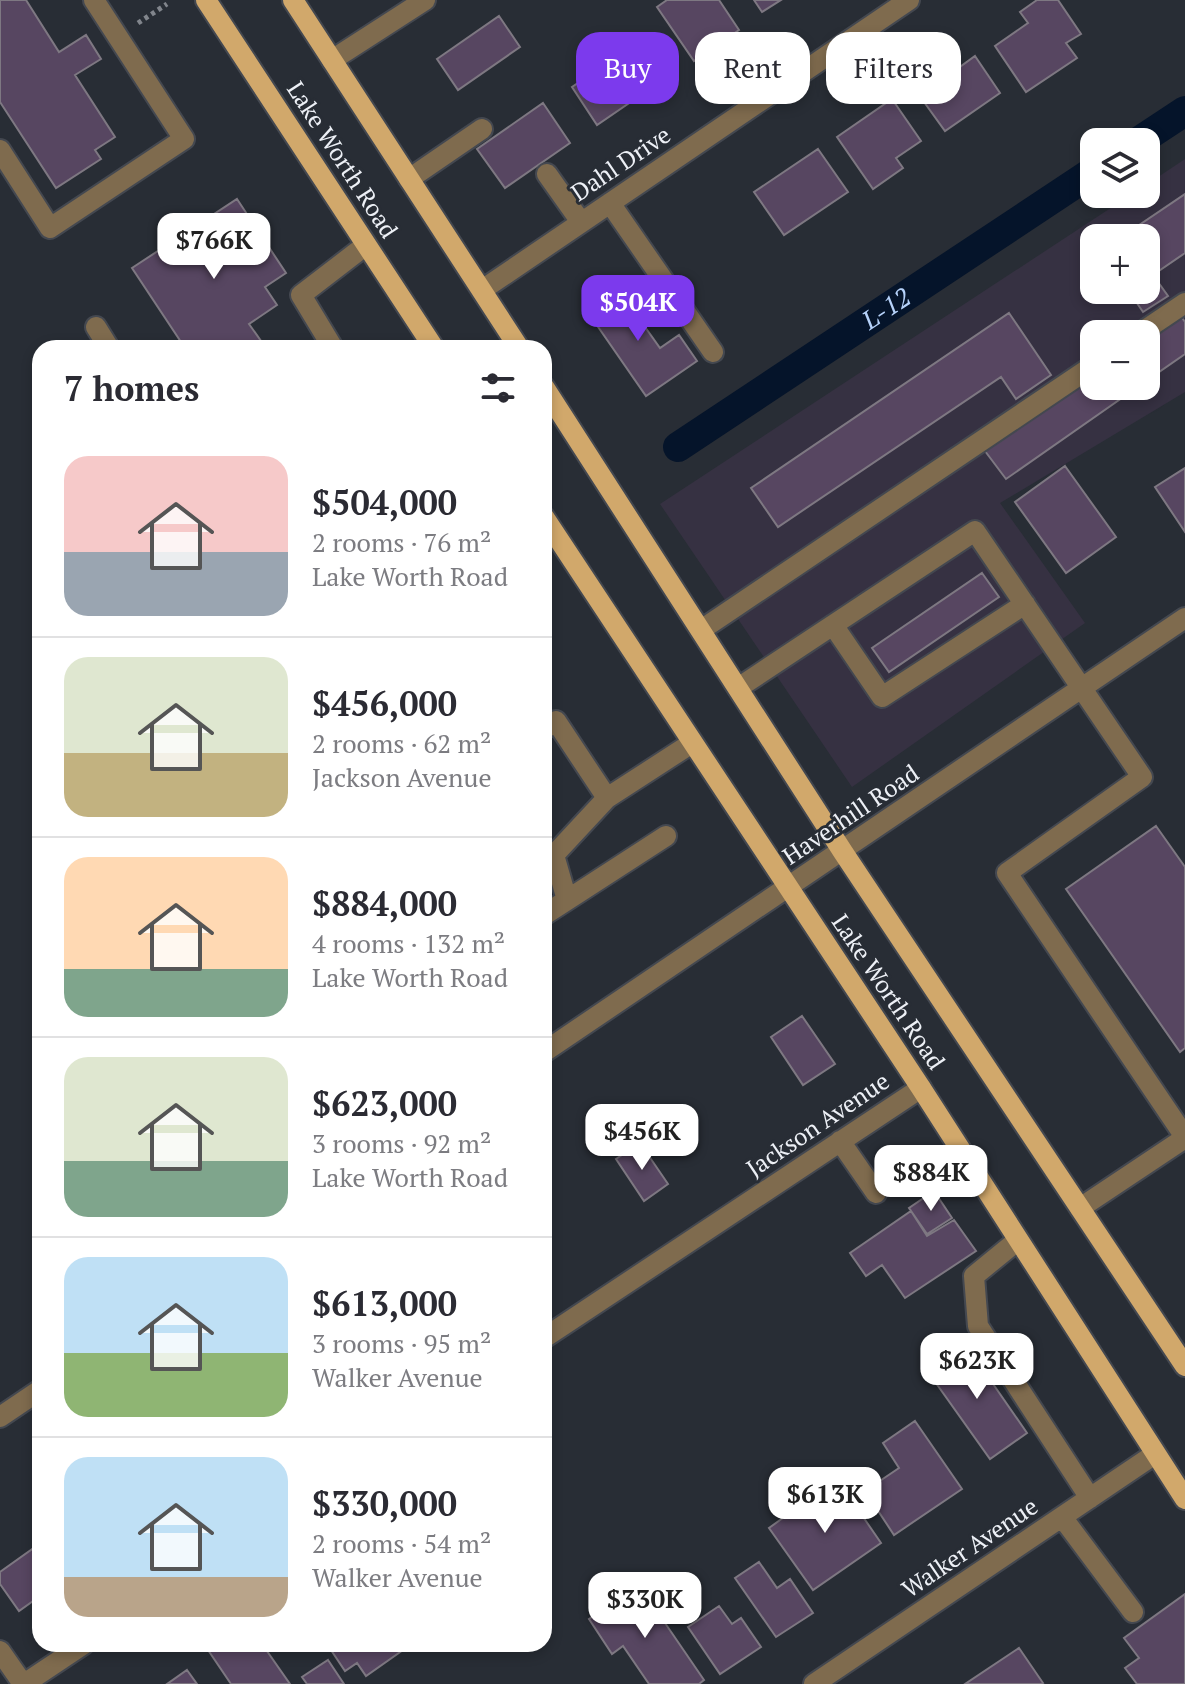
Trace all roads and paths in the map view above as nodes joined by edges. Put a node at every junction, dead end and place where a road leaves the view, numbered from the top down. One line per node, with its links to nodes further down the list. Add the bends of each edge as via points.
1 (94, 0): 10 (street, via 184,139 50,228)
2 (206, 0): 15 (main road, Lake Worth Road)
3 (293, 0): 8 (main road, Lake Worth Road)
4 (425, 0): 8 (street)
5 (909, 0): 13 (street, Dahl Drive)
6 (167, 4): 7 (path)
7 (130, 27)
8 (332, 60): 12 (main road, Lake Worth Road)
9 (482, 129): 12 (street)
10 (0, 150)
11 (547, 174): 14 (street)
12 (409, 179): 16 (main road, Lake Worth Road)
13 (610, 203): 14 (street, Dahl Drive); 24 (street)
14 (581, 222): 16 (street, Dahl Drive)
15 (366, 245): 21 (street, via 301,295); 22 (main road, Lake Worth Road)
16 (482, 290): 23 (main road, Lake Worth Road)
17 (1185, 303): 18 (street)
18 (1160, 320)
19 (96, 327): 20 (street)
20 (104, 340)
21 (328, 340)
22 (429, 340)
23 (514, 340)
24 (713, 352)
25 (1080, 374): 31 (street)
26 (552, 399): 31 (main road, Lake Worth Road)
27 (552, 534): 35 (main road, Lake Worth Road)
28 (1025, 604): 30 (street, via 882,697); 30 (street, via 975,531); 33 (street)
29 (1185, 618): 33 (street, Haverhill Road)
30 (833, 625): 32 (street)
31 (701, 630): 32 (main road, Lake Worth Road)
32 (738, 688): 38 (main road, Lake Worth Road)
33 (1082, 688): 38 (street, Haverhill Road); 44 (street, via 1142,777 1007,873)
34 (552, 724): 36 (street, via 556,721)
35 (692, 743): 36 (street); 39 (main road, Lake Worth Road)
36 (607, 798): 40 (street, via 554,855)
37 (666, 836): 40 (street)
38 (843, 852): 39 (street, Haverhill Road); 47 (main road, Lake Worth Road)
39 (788, 889): 42 (street, Haverhill Road); 43 (main road, Lake Worth Road)
40 (567, 900): 41 (street)
41 (552, 910)
42 (552, 1047)
43 (921, 1088): 45 (street, Jackson Avenue); 48 (main road, Lake Worth Road)
44 (1185, 1138): 47 (street)
45 (840, 1141): 46 (street); 49 (street, Jackson Avenue)
46 (876, 1193)
47 (1080, 1208): 50 (main road, Lake Worth Road)
48 (1018, 1240): 53 (main road, Lake Worth Road); 55 (street, via 974,1276 978,1326)
49 (552, 1333)
50 (1185, 1366)
51 (32, 1395): 52 (street)
52 (0, 1417)
53 (1155, 1454): 54 (main road); 55 (street, Walker Avenue); 56 (main road, Lake Worth Road)
54 (1185, 1467)
55 (1090, 1498): 57 (street, Walker Avenue)
56 (1185, 1499)
57 (1062, 1517): 58 (street); 62 (street, Walker Avenue)
58 (1133, 1612)
59 (0, 1651): 61 (street)
60 (72, 1652): 61 (street)
61 (23, 1684)
62 (814, 1684)

